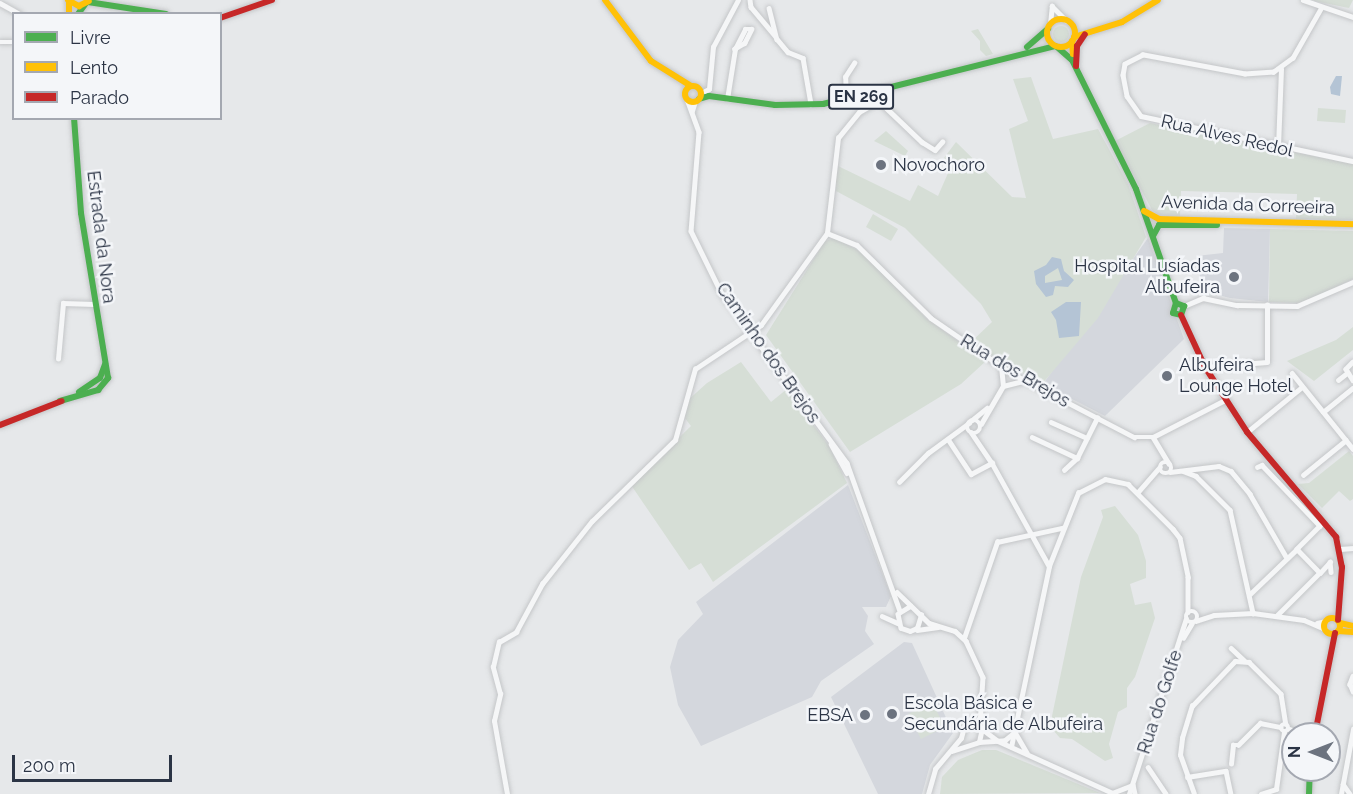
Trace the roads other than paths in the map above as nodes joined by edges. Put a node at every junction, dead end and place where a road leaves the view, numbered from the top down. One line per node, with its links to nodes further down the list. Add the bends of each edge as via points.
1 (68, 0): 8 (main road, via 79,6)
2 (272, 0): 15 (main road)
3 (605, 0): 29 (main road, EN 269, via 644,54)
4 (738, 0): 30 (street, via 713,47 709,89)
5 (750, 0): 21 (street, via 751,7)
6 (1158, 0): 19 (main road, EN 269, via 1122,22)
7 (1303, 0): 12 (street)
8 (88, 2): 9 (main road)
9 (109, 2): 14 (main road)
10 (0, 3): 13 (street)
11 (769, 8): 21 (street)
12 (1321, 9): 16 (street); 27 (street, via 1293,58)
13 (16, 12)
14 (156, 12)
15 (222, 17)
16 (1353, 17)
17 (1067, 21): 18 (main road, EN 269); 18 (street, via 1052,6); 19 (main road, EN 269); 22 (main road)
18 (1049, 27): 23 (main road, via 1048,39); 25 (main road, EN 269, via 1033,44)
19 (1098, 27): 20 (main road, EN 269)
20 (1087, 32): 22 (main road, EN 269); 28 (main road, via 1077,46)
21 (777, 39): 37 (street, via 788,52 803,58)
22 (1073, 39): 23 (main road, EN 269); 28 (main road)
23 (1056, 46): 25 (main road, EN 269); 28 (main road)
24 (735, 49): 24 (street, via 745,43 752,29 744,29); 34 (street)
25 (1008, 54): 31 (main road, EN 269)
26 (854, 63): 36 (street, via 845,77)
27 (1281, 69): 42 (street); 42 (street, Rua Alves Redol, via 1245,74 1143,55 1125,64 1123,75 1127,96 1141,116)
28 (1076, 70): 44 (main road)
29 (664, 72): 30 (main road, EN 269); 32 (main road, EN 269)
30 (698, 88): 32 (main road); 34 (main road, EN 269); 35 (main road)
31 (877, 97): 33 (main road, EN 269); 38 (street); 41 (street, via 922,142 935,150)
32 (686, 98): 35 (main road, EN 269); 39 (street)
33 (857, 98): 36 (main road, EN 269); 38 (street)
34 (727, 99): 35 (main road, EN 269); 37 (main road, EN 269)
35 (697, 100): 39 (street)
36 (846, 100): 37 (main road, EN 269)
37 (810, 104)
38 (865, 107): 46 (street, via 838,138)
39 (692, 111): 54 (street, Caminho dos Brejos, via 699,132 691,231 721,292)
40 (74, 120): 50 (main road, Estrada da Nora, via 81,213)
41 (942, 142)
42 (1278, 147): 43 (street, Rua Alves Redol)
43 (1353, 161)
44 (1144, 211): 45 (main road, Avenida da Correeira, via 1159,219); 47 (main road)
45 (1353, 225): 47 (main road, Avenida da Correeira, via 1166,224 1159,225)
46 (827, 233): 54 (street, via 783,298 761,325); 58 (street, Rua dos Brejos, via 857,245 931,318)
47 (1153, 236): 49 (main road)
48 (1353, 282): 51 (street, via 1304,305)
49 (1176, 303): 52 (main road); 53 (main road, via 1172,311)
50 (94, 304): 56 (street, via 63,303); 75 (main road, Estrada da Nora, via 105,357 100,378 60,402)
51 (1267, 305): 52 (street, via 1237,305 1203,298); 59 (street, via 1267,362)
52 (1184, 306): 53 (main road)
53 (1181, 315): 59 (main road)
54 (750, 331): 109 (street, Caminho dos Brejos, via 825,434 853,484); 159 (street, via 695,369 675,440 592,522 542,584 516,632 499,642 493,667 500,694 494,721)
55 (1347, 354): 57 (street)
56 (58, 359)
57 (1351, 362): 62 (street, via 1346,366)
58 (999, 364): 60 (street, Rua dos Brejos); 65 (street)
59 (1205, 367): 69 (main road)
60 (1011, 373): 65 (street); 66 (street, Rua dos Brejos)
61 (1292, 373): 67 (street)
62 (1347, 373): 63 (street); 64 (street)
63 (1338, 380)
64 (1353, 380)
65 (1006, 381): 66 (street); 70 (street)
66 (1024, 381): 72 (street, Rua dos Brejos)
67 (1302, 387): 71 (street); 78 (street)
68 (1353, 388): 71 (street)
69 (1225, 400): 78 (main road); 80 (street)
70 (993, 402): 73 (street); 76 (street)
71 (1323, 412): 83 (street)
72 (1097, 418): 80 (street, Rua dos Brejos, via 1134,437); 81 (street)
73 (970, 422): 76 (street); 77 (street); 82 (street)
74 (1051, 422): 81 (street)
75 (0, 425)
76 (980, 427): 77 (street); 84 (street)
77 (971, 432): 84 (street)
78 (1247, 432): 104 (main road, via 1267,459 1322,516)
79 (1032, 437): 87 (street)
80 (1153, 437): 86 (street)
81 (1087, 438): 87 (street)
82 (948, 439): 88 (street, via 971,474); 98 (street)
83 (1346, 440): 85 (street); 95 (street)
84 (983, 448): 88 (street)
85 (1353, 448)
86 (1167, 456): 89 (street); 91 (street)
87 (1077, 458): 93 (street)
88 (992, 463): 101 (street)
89 (1161, 466): 91 (street); 91 (street); 96 (street)
90 (1257, 467): 103 (street, via 1262,465 1320,526)
91 (1168, 469): 94 (street); 96 (street)
92 (1199, 469): 94 (street); 97 (street); 105 (street, via 1226,467 1237,476)
93 (1064, 470)
94 (1183, 471): 97 (street)
95 (1303, 475)
96 (1152, 477): 99 (street)
97 (1197, 477): 110 (street, via 1230,510)
98 (899, 482)
99 (1138, 492): 100 (street, via 1118,480 1092,483 1078,493); 113 (street, via 1180,538)
100 (1061, 528): 101 (street); 106 (street)
101 (1032, 533): 106 (street); 130 (street, via 997,542)
102 (1353, 548): 104 (street)
103 (1297, 549): 105 (street); 108 (street)
104 (1340, 549): 111 (main road)
105 (1287, 558): 110 (street)
106 (1049, 566): 143 (street)
107 (1331, 572): 108 (street, via 1330,562)
108 (1320, 573): 118 (street)
109 (893, 587): 112 (street); 114 (street, Caminho dos Brejos)
110 (1250, 594): 115 (street)
111 (1337, 605): 120 (main road); 121 (main road)
112 (911, 606): 114 (street); 116 (street)
113 (1193, 611): 117 (street); 119 (street, Rua do Golfe); 122 (street)
114 (899, 612): 123 (street); 123 (street, via 882,616)
115 (1253, 613): 117 (street); 118 (street)
116 (921, 615): 126 (street); 127 (street)
117 (1214, 615): 122 (street)
118 (1277, 616): 124 (street)
119 (1186, 619): 122 (street); 131 (street, Rua do Golfe)
120 (1328, 620): 121 (main road); 124 (street); 128 (main road)
121 (1339, 621): 125 (main road); 128 (main road)
122 (1194, 622): 131 (street)
123 (898, 623): 127 (street, via 904,630)
124 (1317, 623): 128 (street)
125 (1353, 626)
126 (939, 627): 127 (street); 130 (street)
127 (914, 630)
128 (1332, 632): 129 (main road); 138 (main road)
129 (1353, 632)
130 (964, 638): 136 (street, via 982,677)
131 (1179, 646): 156 (street, Rua do Golfe)
132 (1231, 648): 133 (street)
133 (1244, 660): 137 (street, via 1281,693); 154 (street, via 1235,661 1192,706 1180,747)
134 (1353, 676): 135 (street)
135 (1353, 691)
136 (978, 710): 139 (street); 140 (street)
137 (1284, 722)
138 (1317, 722)
139 (970, 723): 140 (street); 144 (street)
140 (981, 726): 145 (street); 146 (street)
141 (1281, 727): 152 (street, via 1260,723 1238,745 1233,745)
142 (1353, 729): 155 (street)
143 (1016, 732): 145 (street, via 1011,738); 148 (street); 151 (street)
144 (962, 734): 147 (street); 150 (street)
145 (998, 741): 146 (street); 148 (street)
146 (979, 742): 147 (street)
147 (972, 744): 150 (street)
148 (1011, 747): 151 (street)
149 (1281, 751): 157 (street)
150 (945, 756): 160 (street, via 935,769)
151 (1030, 756): 158 (street)
152 (1231, 764)
153 (1148, 767): 163 (street)
154 (1188, 777): 164 (street); 165 (street, via 1226,771)
155 (1343, 784): 167 (street); 168 (street)
156 (1133, 785): 158 (street); 161 (street, Rua do Golfe); 162 (street)
157 (1274, 792): 166 (street)
158 (1114, 793)
159 (507, 794)
160 (928, 794)
161 (1129, 794)
162 (1135, 794)
163 (1166, 794)
164 (1194, 794)
165 (1231, 794)
166 (1260, 794)
167 (1341, 794)
168 (1350, 794)

